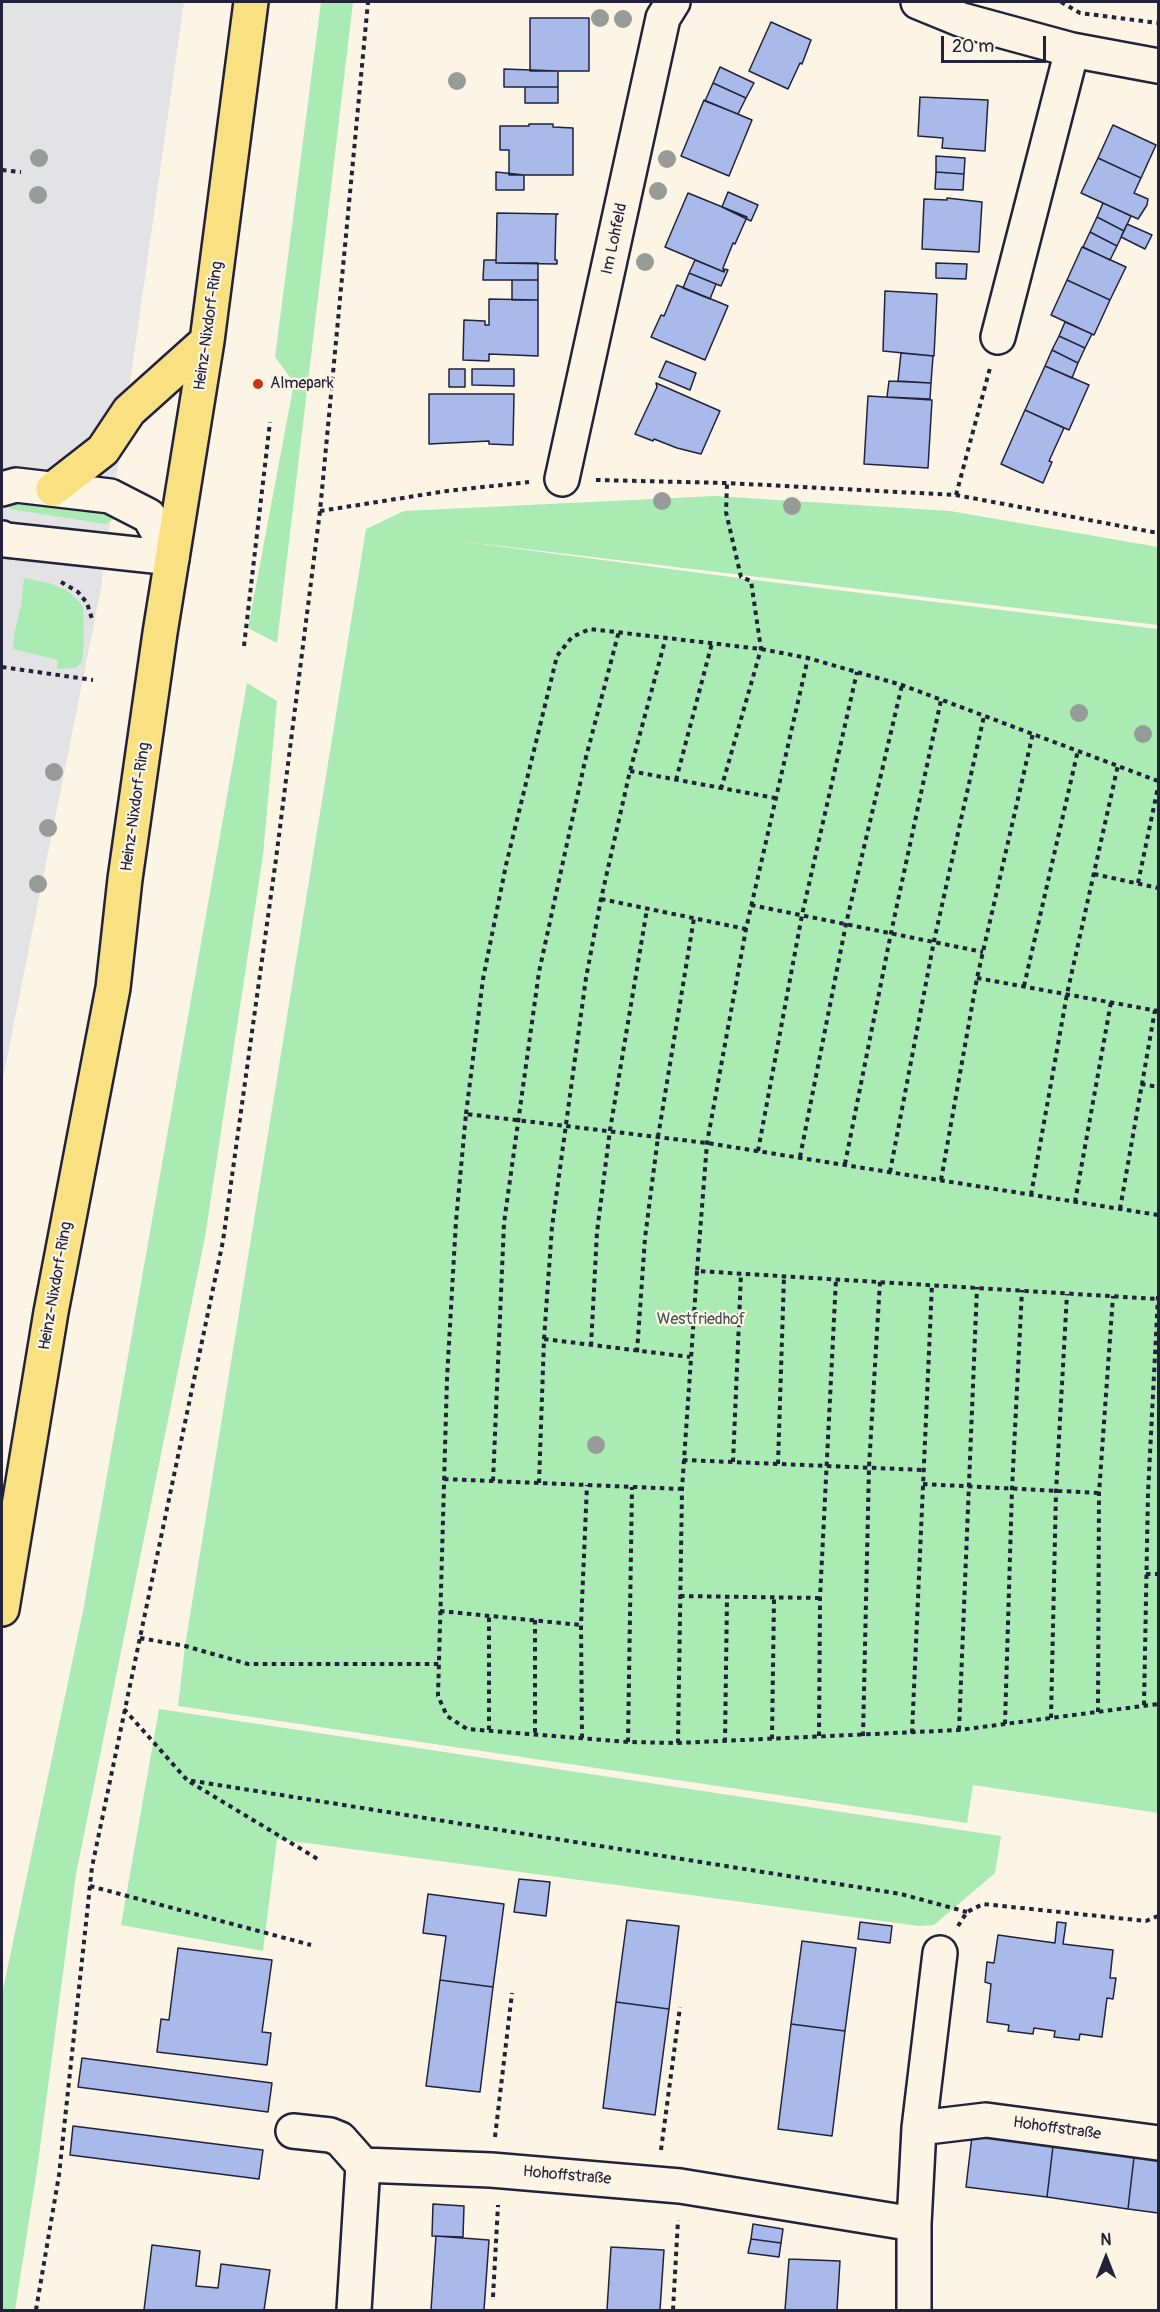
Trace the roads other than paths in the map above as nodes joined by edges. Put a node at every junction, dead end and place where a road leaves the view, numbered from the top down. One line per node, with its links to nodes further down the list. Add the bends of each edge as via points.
1 (251, 2): 7 (main road, Heinz-Nixdorf-Ring)
2 (673, 2): 8 (street, Im Lohfeld, via 663,18)
3 (918, 2): 4 (street, via 962,20)
4 (1072, 50): 5 (street); 6 (street)
5 (1158, 66)
6 (998, 337)
7 (207, 341): 10 (main road, via 129,411 104,450); 12 (main road, Heinz-Nixdorf-Ring)
8 (562, 479)
9 (2, 489): 10 (street, via 16,485)
10 (53, 489): 12 (street, via 110,496 149,516)
11 (2, 538): 12 (street)
12 (172, 558): 13 (main road, Heinz-Nixdorf-Ring, via 113,987 51,1312)
13 (2, 1609)
14 (940, 1953): 15 (street)
15 (919, 2128): 17 (street, Hohoffstraße, via 986,2120); 19 (street)
16 (293, 2131): 18 (street, via 339,2139)
17 (1158, 2143)
18 (363, 2164): 19 (street, Hohoffstraße, via 668,2185); 20 (street)
19 (914, 2224): 21 (street)
20 (354, 2310)
21 (914, 2310)

